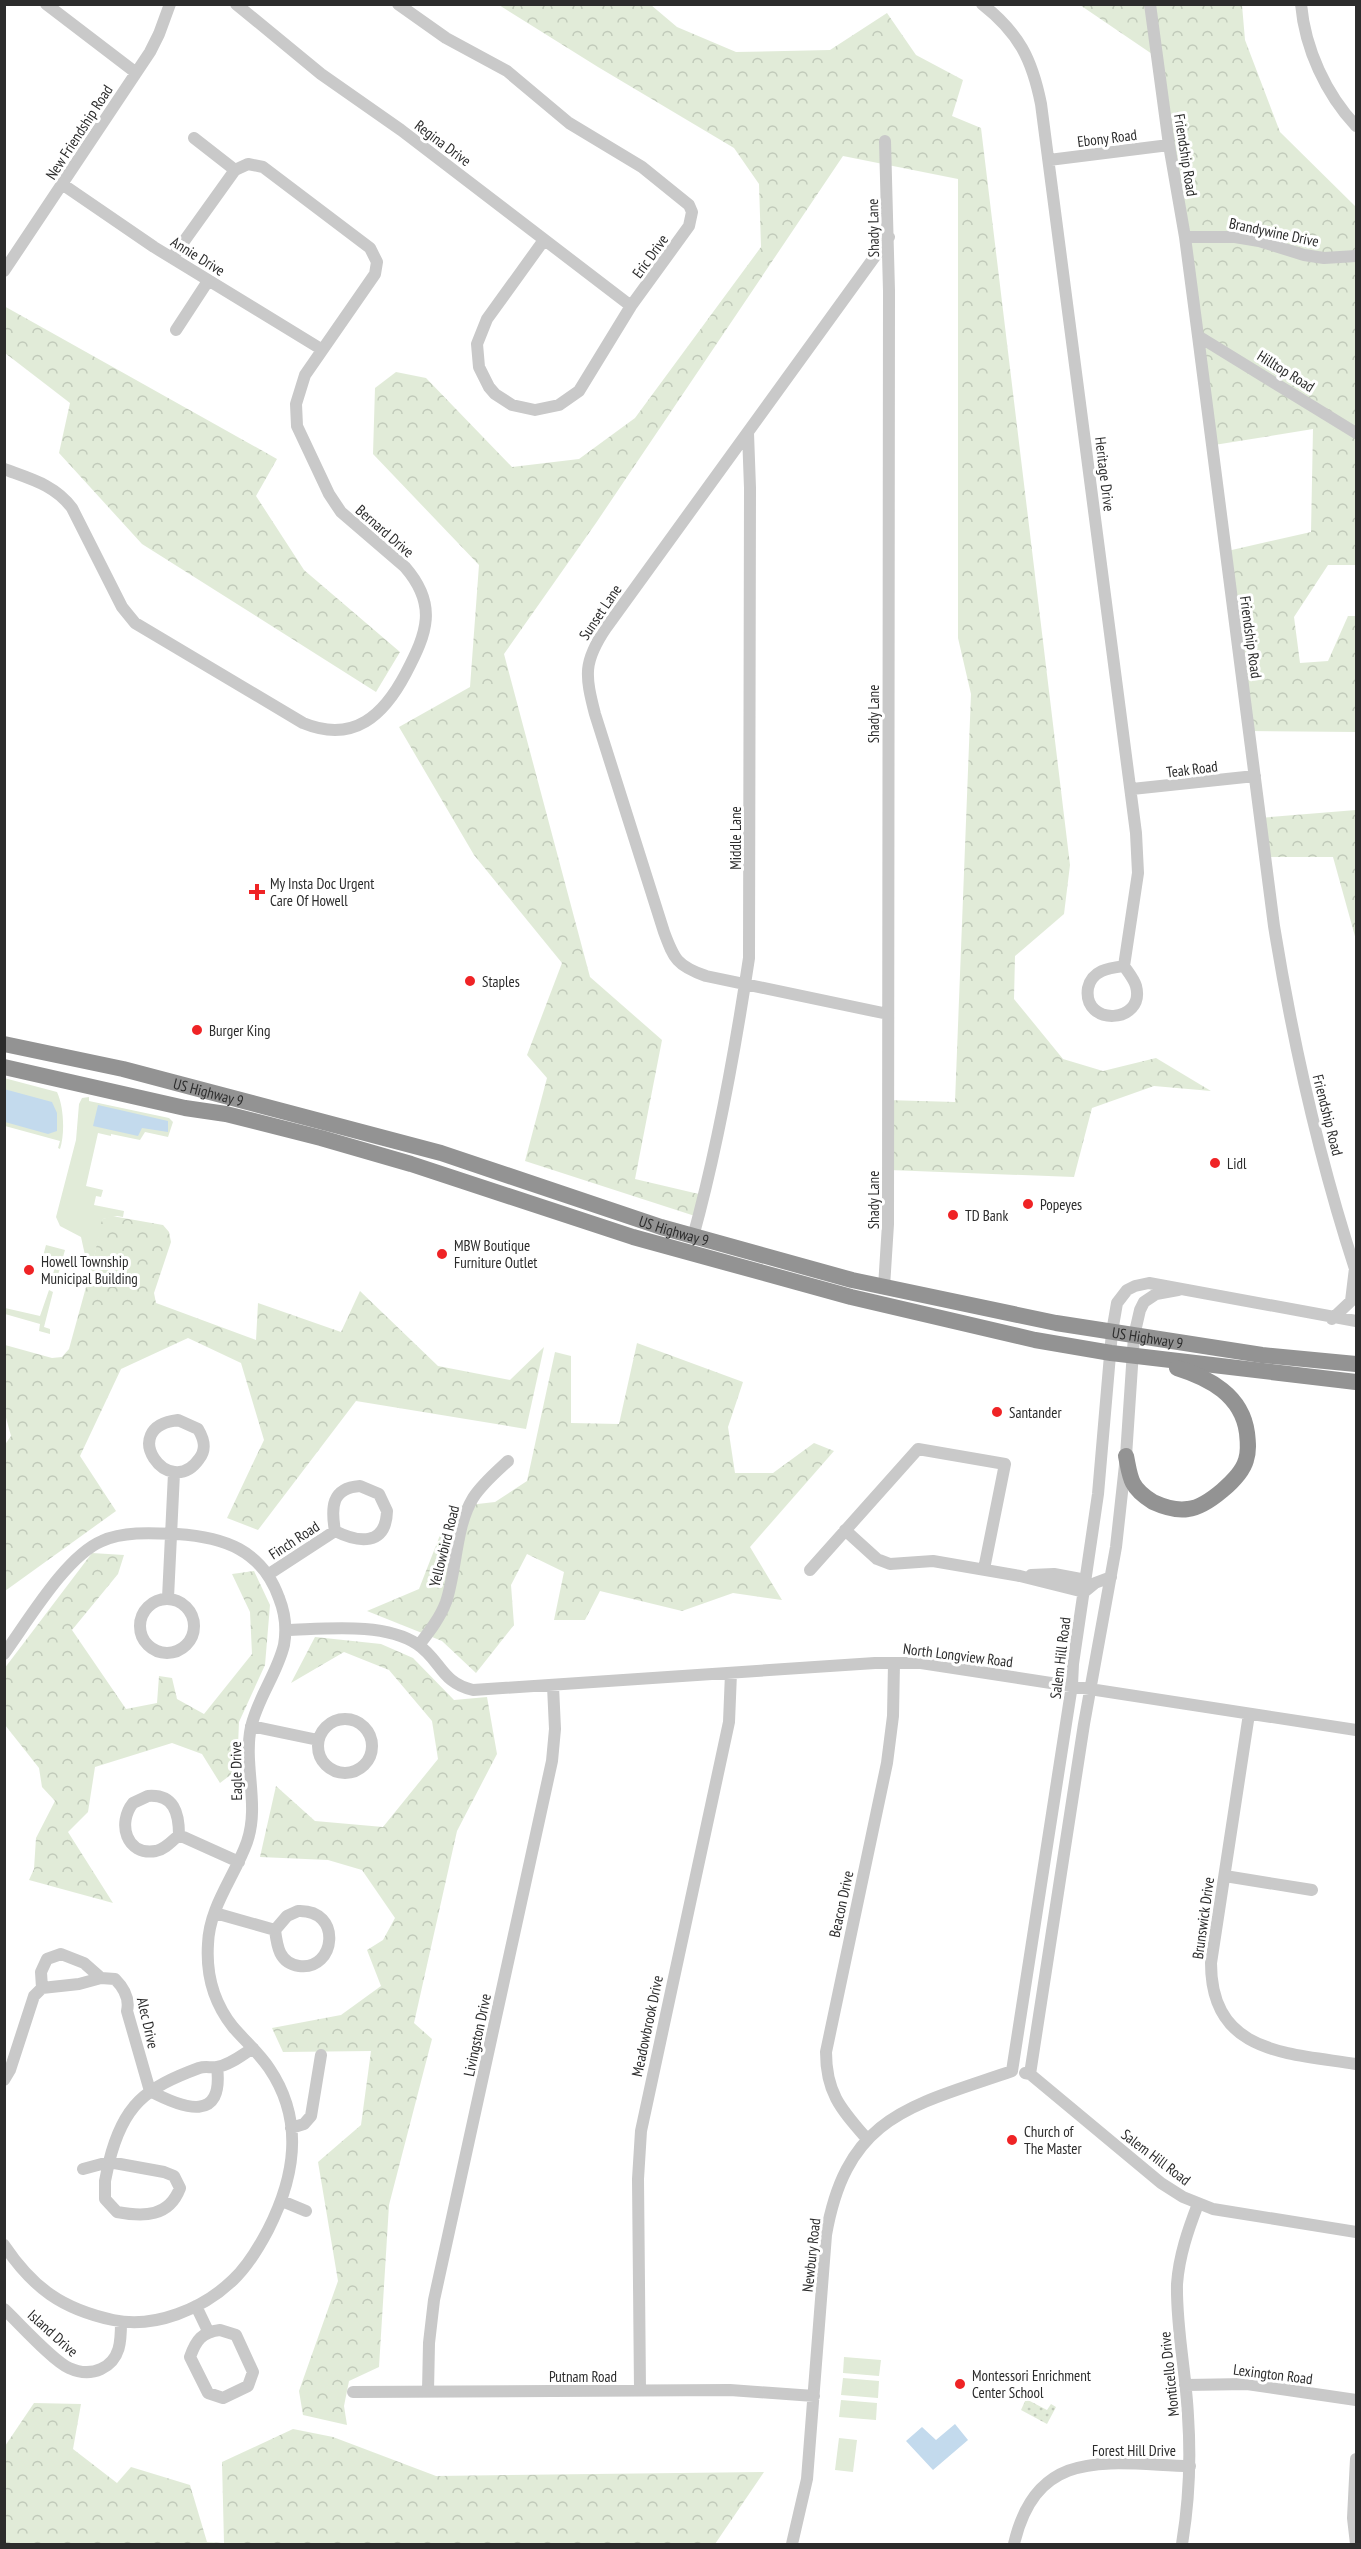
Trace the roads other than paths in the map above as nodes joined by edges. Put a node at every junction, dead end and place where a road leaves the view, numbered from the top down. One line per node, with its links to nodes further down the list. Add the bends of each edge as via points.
1 (46, 4): 10 (street)
2 (170, 4): 10 (street, New Friendship Road, via 159,34)
3 (236, 4): 9 (street, Regina Drive)
4 (258, 4): 9 (street)
5 (398, 4): 25 (street, Eric Drive, via 438,33 507,71 569,123 642,167 689,205 689,226)
6 (982, 4): 15 (street, Heritage Drive, via 1013,34 1033,68)
7 (1150, 4): 14 (street, Friendship Road)
8 (1301, 4): 11 (street, via 1316,63 1335,99)
9 (250, 15): 20 (street, Regina Drive, via 321,74)
10 (135, 72): 17 (street, New Friendship Road)
11 (1356, 126)
12 (194, 138): 16 (street)
13 (885, 141): 18 (street, Shady Lane)
14 (1168, 145): 15 (street, Ebony Road); 19 (street, Friendship Road)
15 (1049, 160): 33 (street, Heritage Drive)
16 (235, 170): 22 (street); 28 (street, Bernard Drive, via 248,164 263,167 370,248 376,258 375,274)
17 (62, 184): 22 (street, Annie Drive); 23 (street, New Friendship Road)
18 (888, 237): 29 (street, Sunset Lane); 36 (street, Shady Lane)
19 (1185, 237): 21 (street, Brandywine Drive, via 1235,237 1324,258); 27 (street, Friendship Road)
20 (544, 240): 25 (street, Regina Drive); 25 (street, Eric Drive, via 480,332 479,367 489,387 503,401 535,410 570,399 587,382)
21 (1356, 256)
22 (172, 258): 24 (street, Annie Drive)
23 (4, 271)
24 (208, 281): 26 (street); 28 (street, Annie Drive)
25 (631, 306)
26 (176, 330)
27 (1198, 336): 30 (street, Hilltop Road); 32 (street, Friendship Road)
28 (321, 349): 31 (street, Bernard Drive, via 298,389 296,417 300,434 337,507 405,567 421,589 426,607 424,637 399,686 380,712 356,726 334,730 303,723 135,623 122,607 66,500 48,486)
29 (748, 433): 35 (street, Middle Lane, via 750,842 749,958); 35 (street, Sunset Lane, via 606,628 587,668 595,714 675,958 689,970)
30 (1356, 434)
31 (4, 469)
32 (1255, 776): 33 (street, Teak Road); 40 (street, Friendship Road, via 1285,994 1310,1109)
33 (1132, 789): 34 (street, Heritage Drive, via 1137,873)
34 (1124, 966): 34 (street, via 1135,983 1133,1006 1122,1015 1105,1016 1093,1008 1089,984 1105,969)
35 (745, 984): 36 (street, Sunset Lane); 39 (street, Middle Lane)
36 (888, 1014): 41 (street, Shady Lane, via 888,1224)
37 (10, 1044): 39 (highway, US Highway 9, via 123,1069 441,1153)
38 (4, 1067): 47 (highway, US Highway 9, via 272,1125 411,1164 633,1237 752,1271 1035,1340)
39 (693, 1237): 41 (highway, US Highway 9)
40 (1356, 1270): 43 (street, Friendship Road, via 1351,1301)
41 (884, 1287): 45 (highway, US Highway 9)
42 (1182, 1289): 43 (street, Salem Hill Road); 45 (street, Salem Hill Road, via 1149,1283 1127,1290 1117,1303); 46 (street, Salem Hill Road, via 1156,1294 1144,1302)
43 (1332, 1318): 44 (street, Salem Hill Road)
44 (1356, 1321)
45 (1112, 1332): 46 (highway, US Highway 9); 47 (street, Salem Hill Road)
46 (1134, 1336): 48 (street, Salem Hill Road); 49 (highway, US Highway 9)
47 (1111, 1353): 48 (highway, US Highway 9); 61 (street, Salem Hill Road)
48 (1141, 1358): 50 (highway, US Highway 9); 51 (street, Salem Hill Road); 51 (highway, via 1205,1379 1228,1394 1246,1428 1246,1463 1237,1477 1207,1501 1179,1510 1146,1498 1133,1482)
49 (1356, 1364)
50 (1356, 1382)
51 (1126, 1456): 60 (street, Salem Hill Road)
52 (508, 1461): 64 (street, Yellowbird Road, via 472,1500 446,1601)
53 (174, 1473): 53 (street, via 194,1466 204,1443 198,1429 178,1420 155,1429 148,1440 155,1463); 56 (street)
54 (845, 1530): 57 (street, via 877,1558 890,1564 933,1561); 57 (street, via 918,1449 1005,1464); 58 (street)
55 (335, 1531): 55 (street, Finch Road, via 355,1540 378,1534 387,1511 379,1494 360,1486 340,1492 332,1513); 59 (street, Finch Road)
56 (171, 1534): 59 (street, Eagle Drive, via 222,1540 245,1552); 62 (street); 65 (street, Eagle Drive, via 111,1537 85,1551 68,1567)
57 (984, 1569): 61 (street)
58 (810, 1570)
59 (269, 1574): 63 (street, Eagle Drive, via 284,1612)
60 (1111, 1577): 61 (street); 70 (street, Salem Hill Road)
61 (1085, 1586): 68 (street, Salem Hill Road)
62 (168, 1598): 62 (street, via 146,1607 139,1632 144,1642 158,1652 169,1653 188,1646 194,1629 186,1608)
63 (286, 1630): 64 (street, via 378,1630); 72 (street, Eagle Drive, via 277,1666 260,1697)
64 (419, 1645): 69 (street, North Longview Road, via 448,1679 465,1688)
65 (4, 1654)
66 (894, 1663): 67 (street, North Longview Road); 68 (street, North Longview Road); 92 (street, Beacon Drive, via 887,1763 826,2052 833,2096)
67 (731, 1673): 69 (street, North Longview Road); 105 (street, Meadowbrook Drive, via 729,1722 641,2131)
68 (1072, 1685): 70 (street, North Longview Road); 87 (street, Salem Hill Road)
69 (553, 1686): 106 (street, Livingston Drive, via 552,1761 434,2300)
70 (1091, 1688): 71 (street, North Longview Road); 88 (street, Salem Hill Road)
71 (1249, 1714): 73 (street, North Longview Road); 77 (street, Brunswick Drive)
72 (251, 1726): 74 (street); 76 (street, Eagle Drive, via 248,1754 252,1815 249,1839)
73 (1356, 1730)
74 (318, 1740): 74 (street, via 322,1760 341,1774 357,1771 371,1752 369,1733 353,1719 334,1721)
75 (179, 1835): 75 (street, via 179,1816 162,1797 140,1798 126,1814 127,1835 139,1848 156,1851); 76 (street)
76 (239, 1862): 79 (street, Eagle Drive)
77 (1225, 1876): 78 (street); 85 (street, Brunswick Drive, via 1211,1963 1214,1995 1224,2016 1247,2040 1266,2049)
78 (1312, 1890)
79 (215, 1913): 80 (street); 83 (street, Eagle Drive, via 208,1941 211,1985 227,2019)
80 (275, 1930): 80 (street, via 278,1950 294,1965 311,1965 327,1950 326,1923 314,1913 292,1913)
81 (101, 1978): 82 (street); 82 (street, Alec Drive, via 84,1963 61,1954 47,1959 41,1972); 90 (street, Alec Drive, via 115,1979 126,1994 127,2011)
82 (42, 1988): 89 (street, Alec Drive, via 34,1996)
83 (253, 2048): 86 (street); 91 (street, Eagle Drive, via 279,2085)
84 (321, 2055): 91 (street, via 311,2116 304,2124)
85 (1356, 2064)
86 (217, 2067): 90 (street, via 202,2067); 90 (street, via 219,2083 215,2098 201,2108 171,2102)
87 (1012, 2071): 88 (street); 92 (street, Newbury Road, via 923,2101)
88 (1030, 2074): 96 (street, Salem Hill Road, via 1161,2183)
89 (4, 2080)
90 (150, 2091): 93 (street, via 126,2114)
91 (291, 2128): 95 (street, Eagle Drive, via 291,2170)
92 (867, 2139): 108 (street, Newbury Road, via 847,2166 831,2205)
93 (109, 2162): 93 (street, via 105,2199 117,2212 157,2214 172,2205 180,2188 174,2176); 94 (street)
94 (82, 2169)
95 (282, 2201): 97 (street); 100 (street, Eagle Drive, via 249,2263 228,2285)
96 (1198, 2204): 98 (street, Salem Hill Road); 104 (street, Monticello Drive, via 1183,2248 1178,2283)
97 (306, 2211)
98 (1356, 2232)
99 (4, 2245): 102 (street, Eagle Drive, via 24,2272 48,2294 75,2309)
100 (196, 2306): 102 (street, Eagle Drive, via 161,2318); 103 (street)
101 (4, 2308): 102 (street, Island Drive, via 64,2365 80,2372 95,2371 110,2363 119,2348)
102 (121, 2322)
103 (208, 2331): 103 (street, via 236,2335 253,2372 248,2386 223,2398 208,2393 190,2357 197,2339)
104 (1185, 2385): 109 (street, Lexington Road, via 1247,2384); 111 (street, Monticello Drive)
105 (640, 2390): 106 (street, Putnam Road); 108 (street, Putnam Road, via 730,2390)
106 (428, 2391): 107 (street, Putnam Road)
107 (353, 2392)
108 (813, 2396): 112 (street, Newbury Road, via 804,2500)
109 (1356, 2400)
110 (1356, 2459): 115 (street)
111 (1190, 2466): 113 (street, Forest Hill Drive, via 1090,2463 1069,2469 1042,2487 1027,2506); 114 (street, Monticello Drive)
112 (792, 2544)
113 (1014, 2544)
114 (1182, 2544)
115 (1356, 2544)

